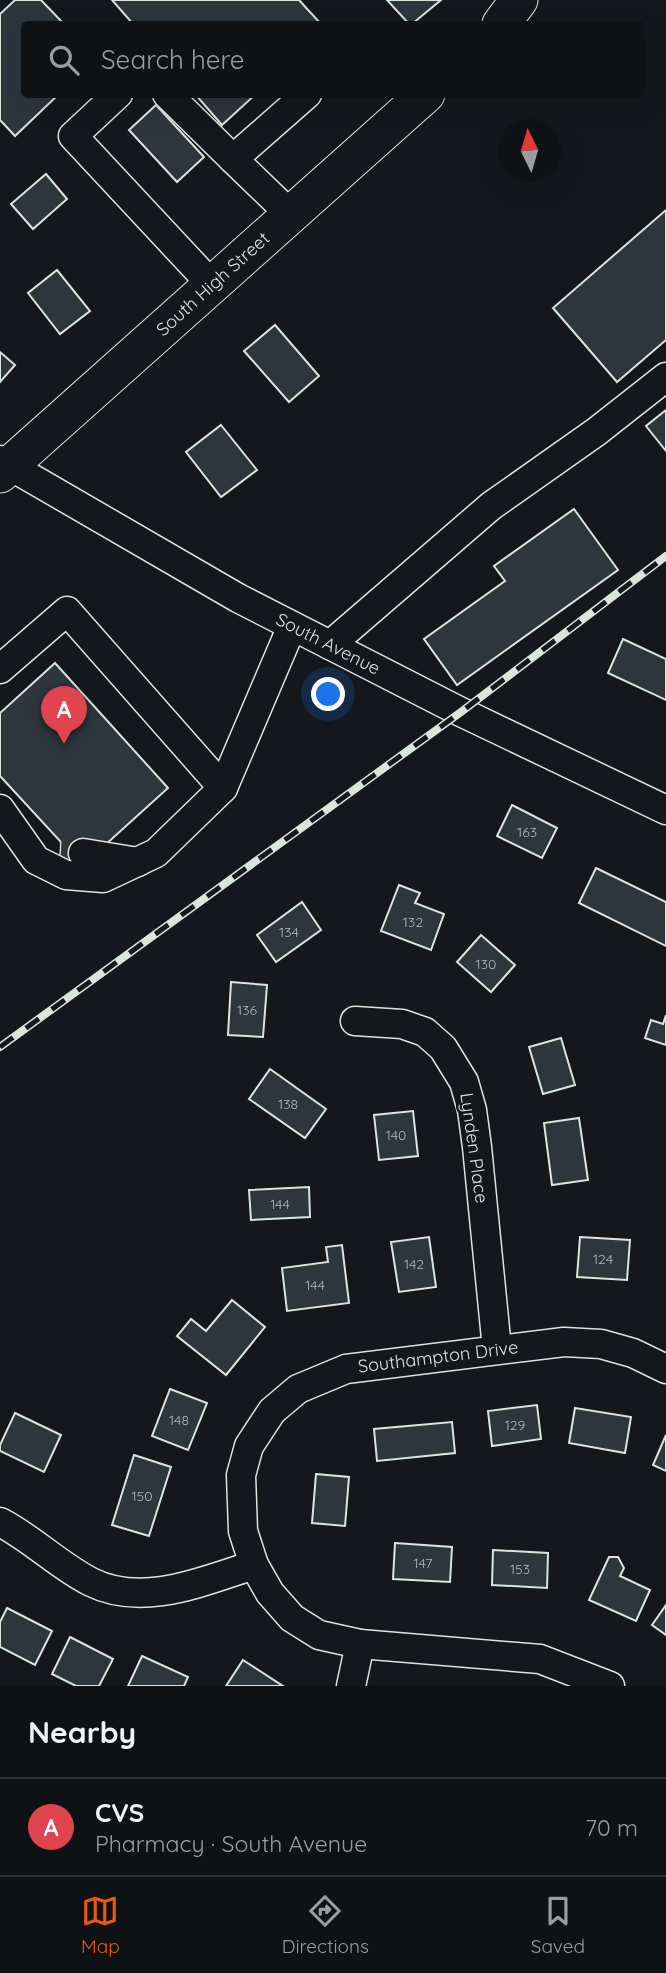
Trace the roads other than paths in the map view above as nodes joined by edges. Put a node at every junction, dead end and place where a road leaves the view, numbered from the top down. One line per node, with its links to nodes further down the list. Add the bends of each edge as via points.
1 (519, 0): 2 (main road)
2 (503, 21)
3 (114, 98): 9 (street, via 73,136)
4 (171, 98): 7 (street)
5 (302, 98): 7 (street)
6 (417, 98): 8 (main road, South High Street)
7 (233, 159): 8 (street)
8 (290, 215): 9 (main road, South High Street)
9 (212, 285): 11 (main road, South High Street)
10 (666, 377): 13 (street, via 491,506)
11 (3, 467): 12 (street, South Avenue)
12 (292, 626): 13 (street, South Avenue); 15 (street)
13 (330, 645): 16 (street, South Avenue)
14 (0, 669): 15 (street, via 66,611)
15 (223, 788): 18 (street, via 156,853)
16 (666, 810)
17 (7, 817): 18 (street, via 72,853); 18 (street, via 36,860 66,875 103,878)
18 (138, 862)
19 (355, 1021): 20 (street, Lynden Place, via 402,1024 425,1032 443,1048 464,1082 474,1122)
20 (497, 1349): 21 (street, Southampton Drive, via 564,1342 601,1344); 23 (street, Southampton Drive, via 346,1369 298,1389 272,1411 249,1446 241,1475 243,1531)
21 (666, 1369)
22 (0, 1522): 23 (street, via 91,1582 122,1592 186,1586)
23 (254, 1565): 24 (street, Southampton Drive, via 292,1618 319,1635)
24 (360, 1644): 25 (street); 26 (street, Southampton Drive, via 540,1659)
25 (351, 1686)
26 (610, 1686)

